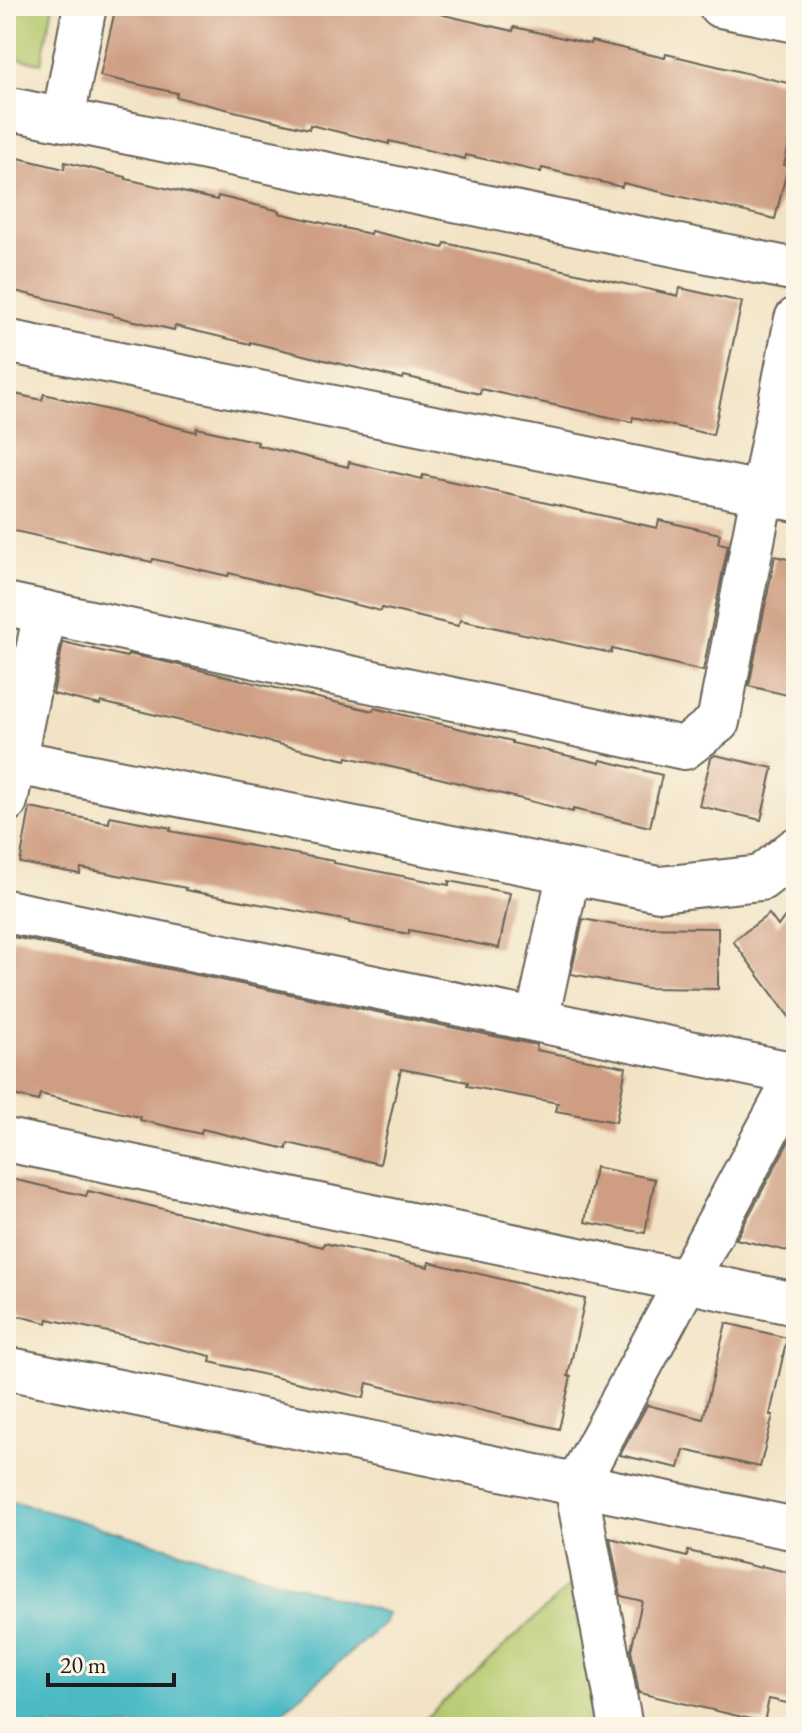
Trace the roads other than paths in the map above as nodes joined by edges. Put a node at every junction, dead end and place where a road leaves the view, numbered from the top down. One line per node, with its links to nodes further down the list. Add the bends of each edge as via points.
1 (85, 6): 5 (street)
2 (720, 6): 3 (street)
3 (796, 21)
4 (6, 108): 5 (street)
5 (63, 119): 6 (street)
6 (796, 270)
7 (796, 319): 9 (street)
8 (6, 341): 9 (street)
9 (779, 496): 10 (street, via 718,722 684,748)
10 (25, 608): 11 (street)
11 (9, 774): 13 (street)
12 (796, 850): 13 (street, via 761,878 659,889)
13 (569, 871): 15 (street)
14 (6, 911): 15 (street)
15 (537, 1020): 16 (street)
16 (796, 1075): 18 (street)
17 (6, 1140): 18 (street)
18 (686, 1281): 19 (street); 21 (street)
19 (796, 1304)
20 (6, 1368): 21 (street)
21 (576, 1486): 22 (street); 23 (street)
22 (796, 1529)
23 (621, 1727)

